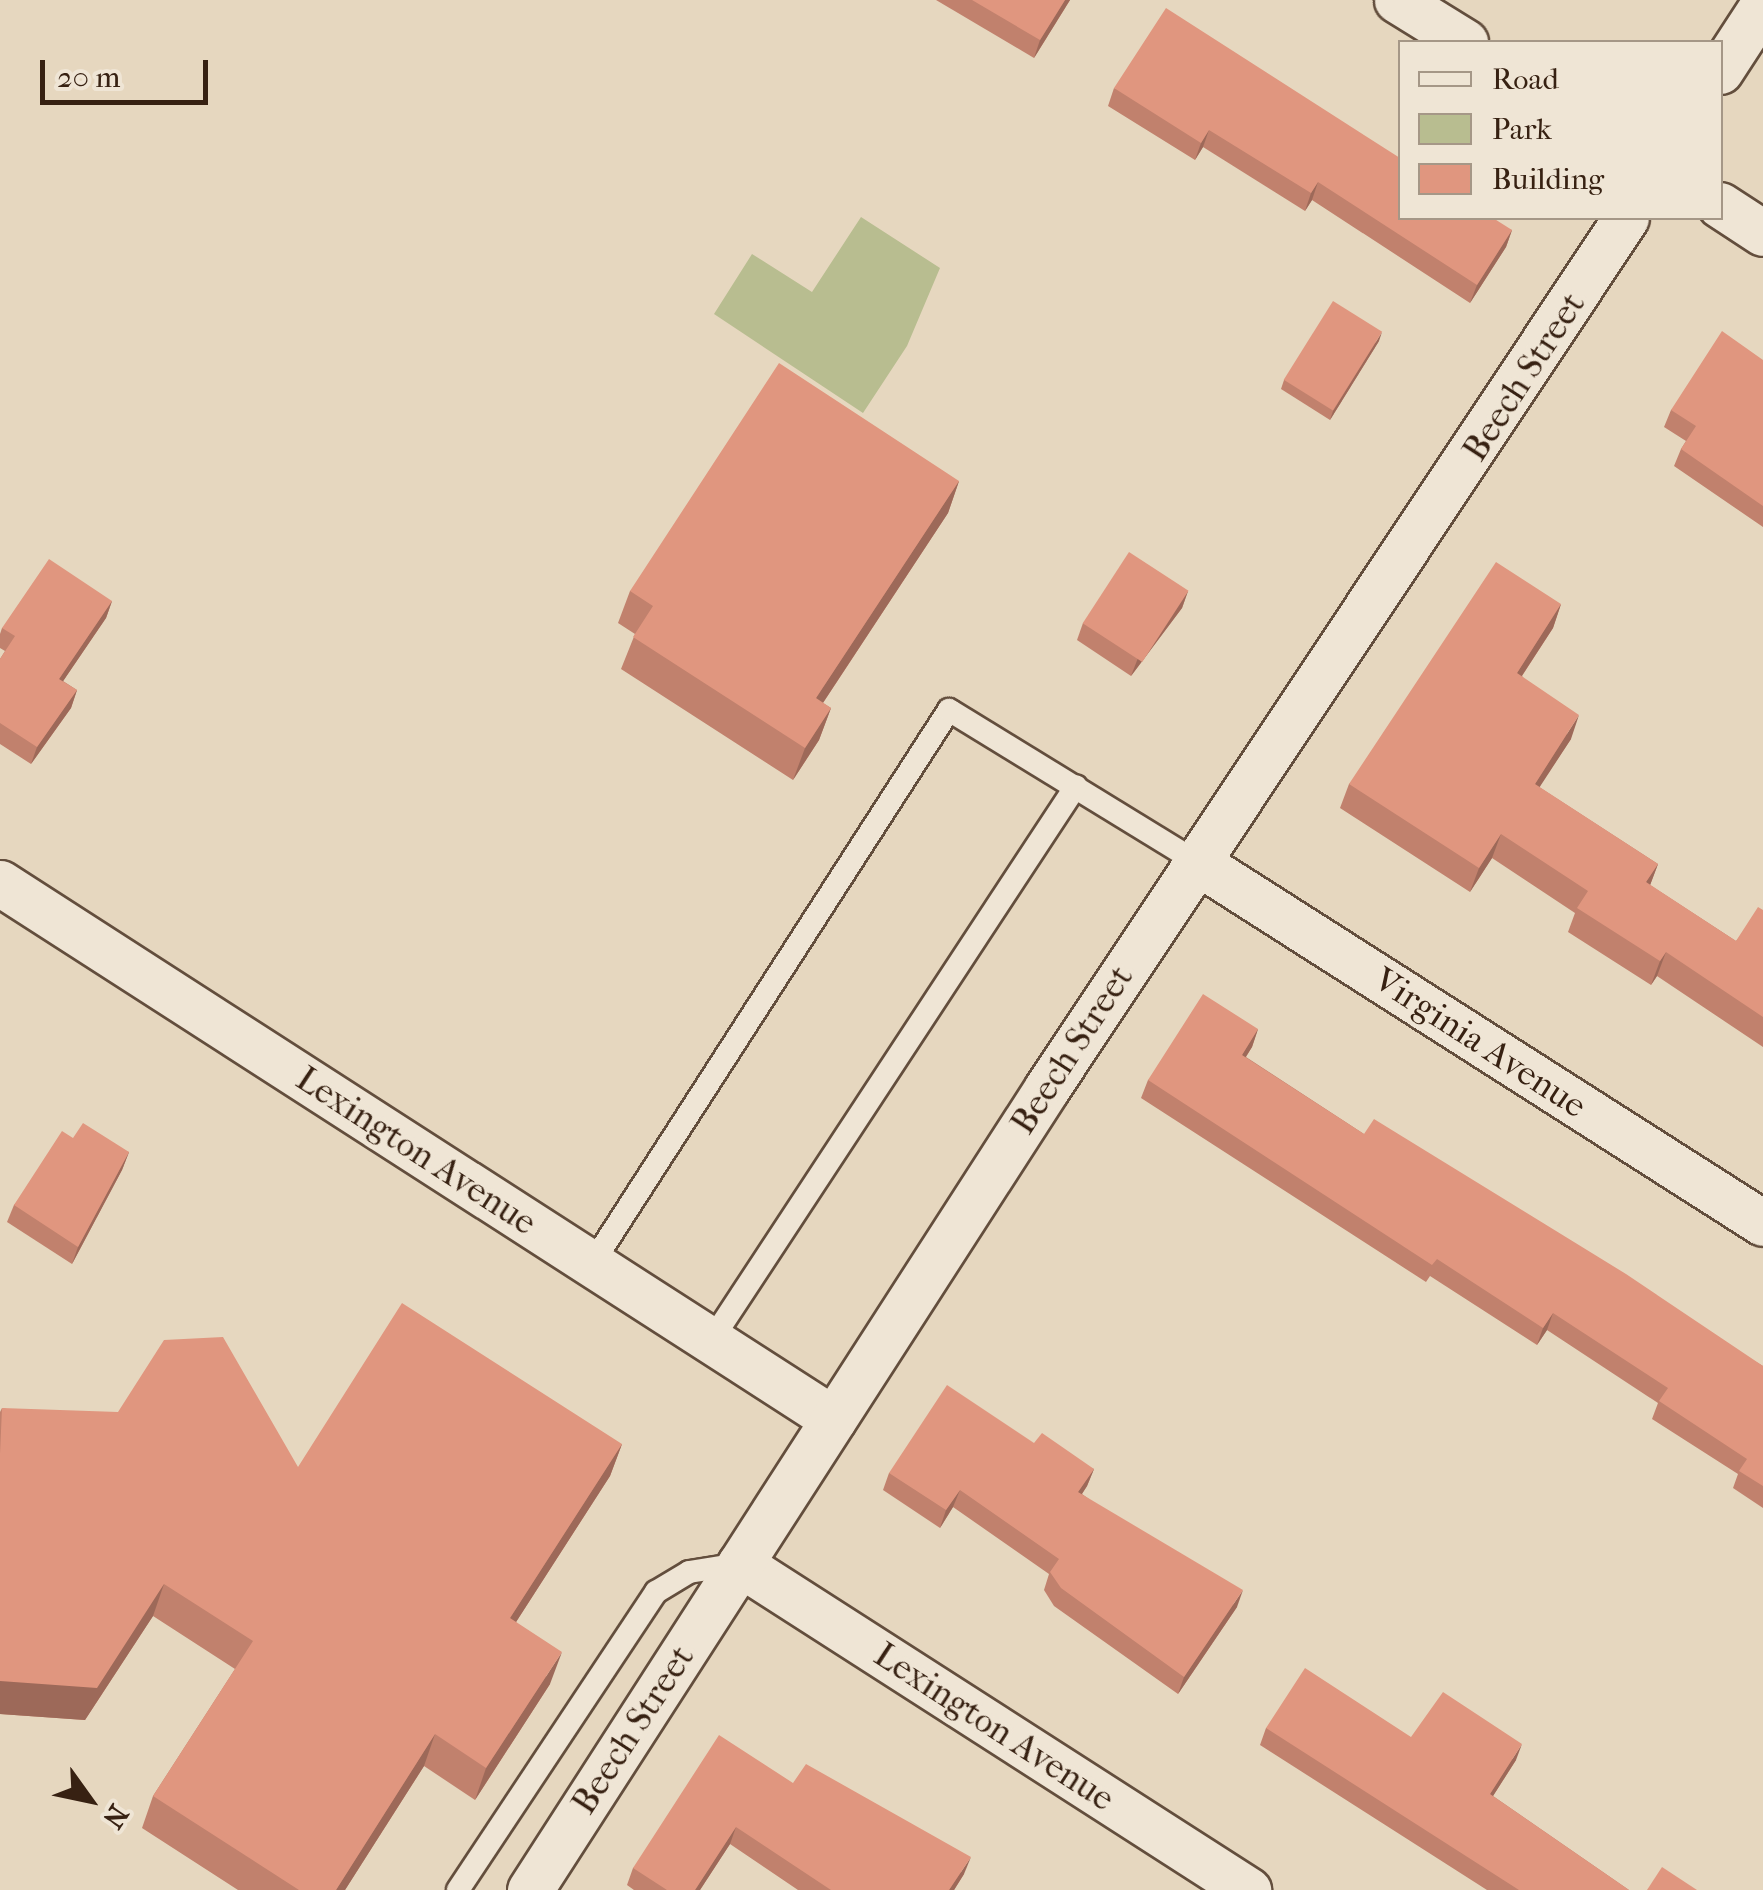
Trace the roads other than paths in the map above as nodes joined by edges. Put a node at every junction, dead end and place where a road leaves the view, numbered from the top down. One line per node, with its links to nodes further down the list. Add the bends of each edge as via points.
1 (1397, 0): 3 (street)
2 (1763, 5): 4 (street)
3 (1461, 40)
4 (1723, 66)
5 (1723, 207): 7 (street)
6 (1625, 220): 9 (street, Beech Street)
7 (1763, 233)
8 (1076, 786): 9 (lane); 12 (lane, via 950,710); 13 (lane)
9 (1197, 862): 11 (street, Virginia Avenue); 14 (street, Beech Street)
10 (0, 884): 12 (street, Lexington Avenue)
11 (1763, 1223)
12 (592, 1264): 13 (street, Lexington Avenue)
13 (711, 1341): 14 (street, Lexington Avenue)
14 (833, 1419): 15 (street, Beech Street)
15 (740, 1564): 16 (lane, via 689,1572 656,1592); 17 (street, Beech Street); 18 (street, Lexington Avenue)
16 (458, 1890)
17 (530, 1890)
18 (1248, 1890)

